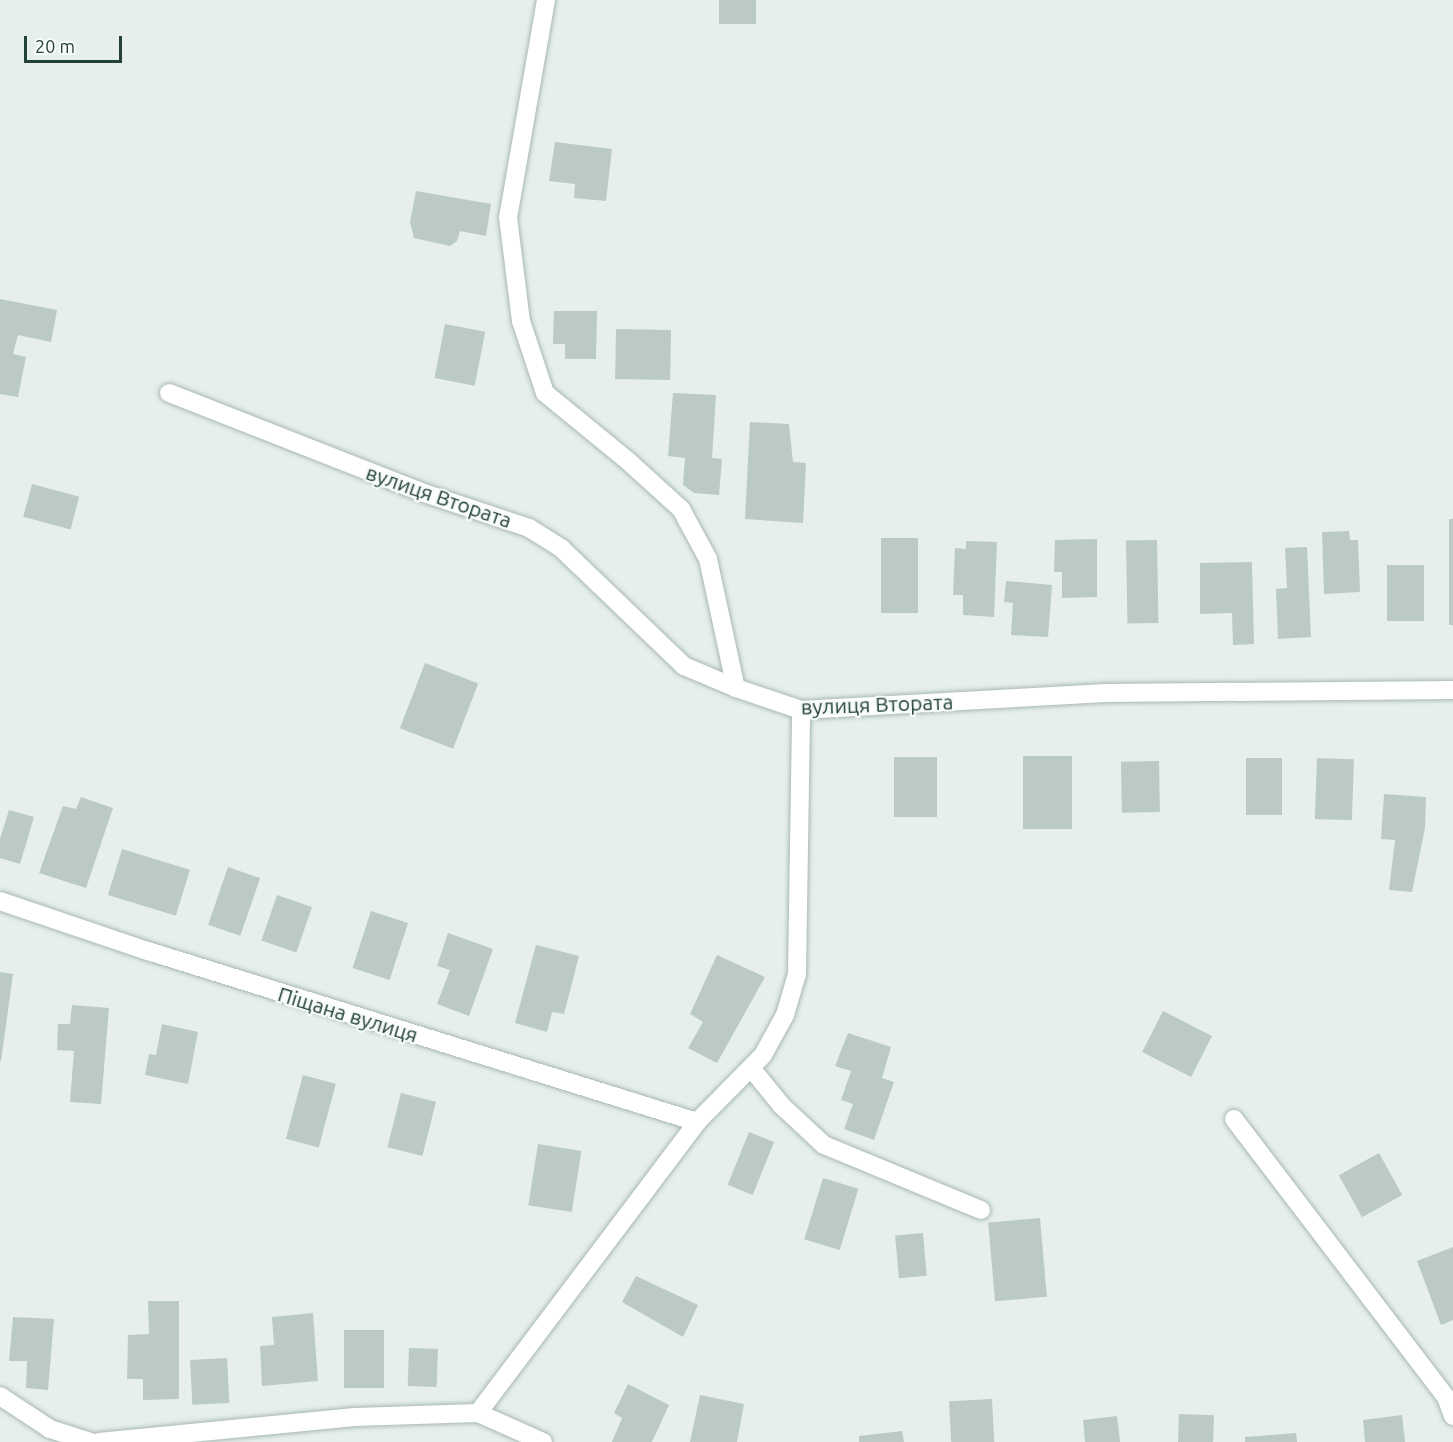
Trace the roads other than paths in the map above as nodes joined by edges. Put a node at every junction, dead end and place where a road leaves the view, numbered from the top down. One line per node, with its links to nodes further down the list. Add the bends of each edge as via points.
1 (546, 0): 3 (street, via 508,217 520,321 545,393 681,509 708,559)
2 (169, 393): 3 (street, вулиця Втората, via 424,493 529,528 562,549 684,666)
3 (736, 688): 5 (street, вулиця Втората)
4 (1453, 690): 5 (street, вулиця Втората, via 1106,693)
5 (801, 710): 7 (street, via 796,974 785,1015 763,1055)
6 (0, 901): 9 (street, Піщана вулиця)
7 (751, 1068): 9 (street); 10 (street, via 782,1106 824,1145)
8 (1234, 1119): 13 (street, via 1446,1397)
9 (697, 1122): 12 (street)
10 (981, 1210)
11 (0, 1396): 14 (street, via 50,1429)
12 (478, 1413): 15 (street, via 355,1417); 16 (street)
13 (1453, 1416)
14 (91, 1442)
15 (99, 1442)
16 (543, 1442)

